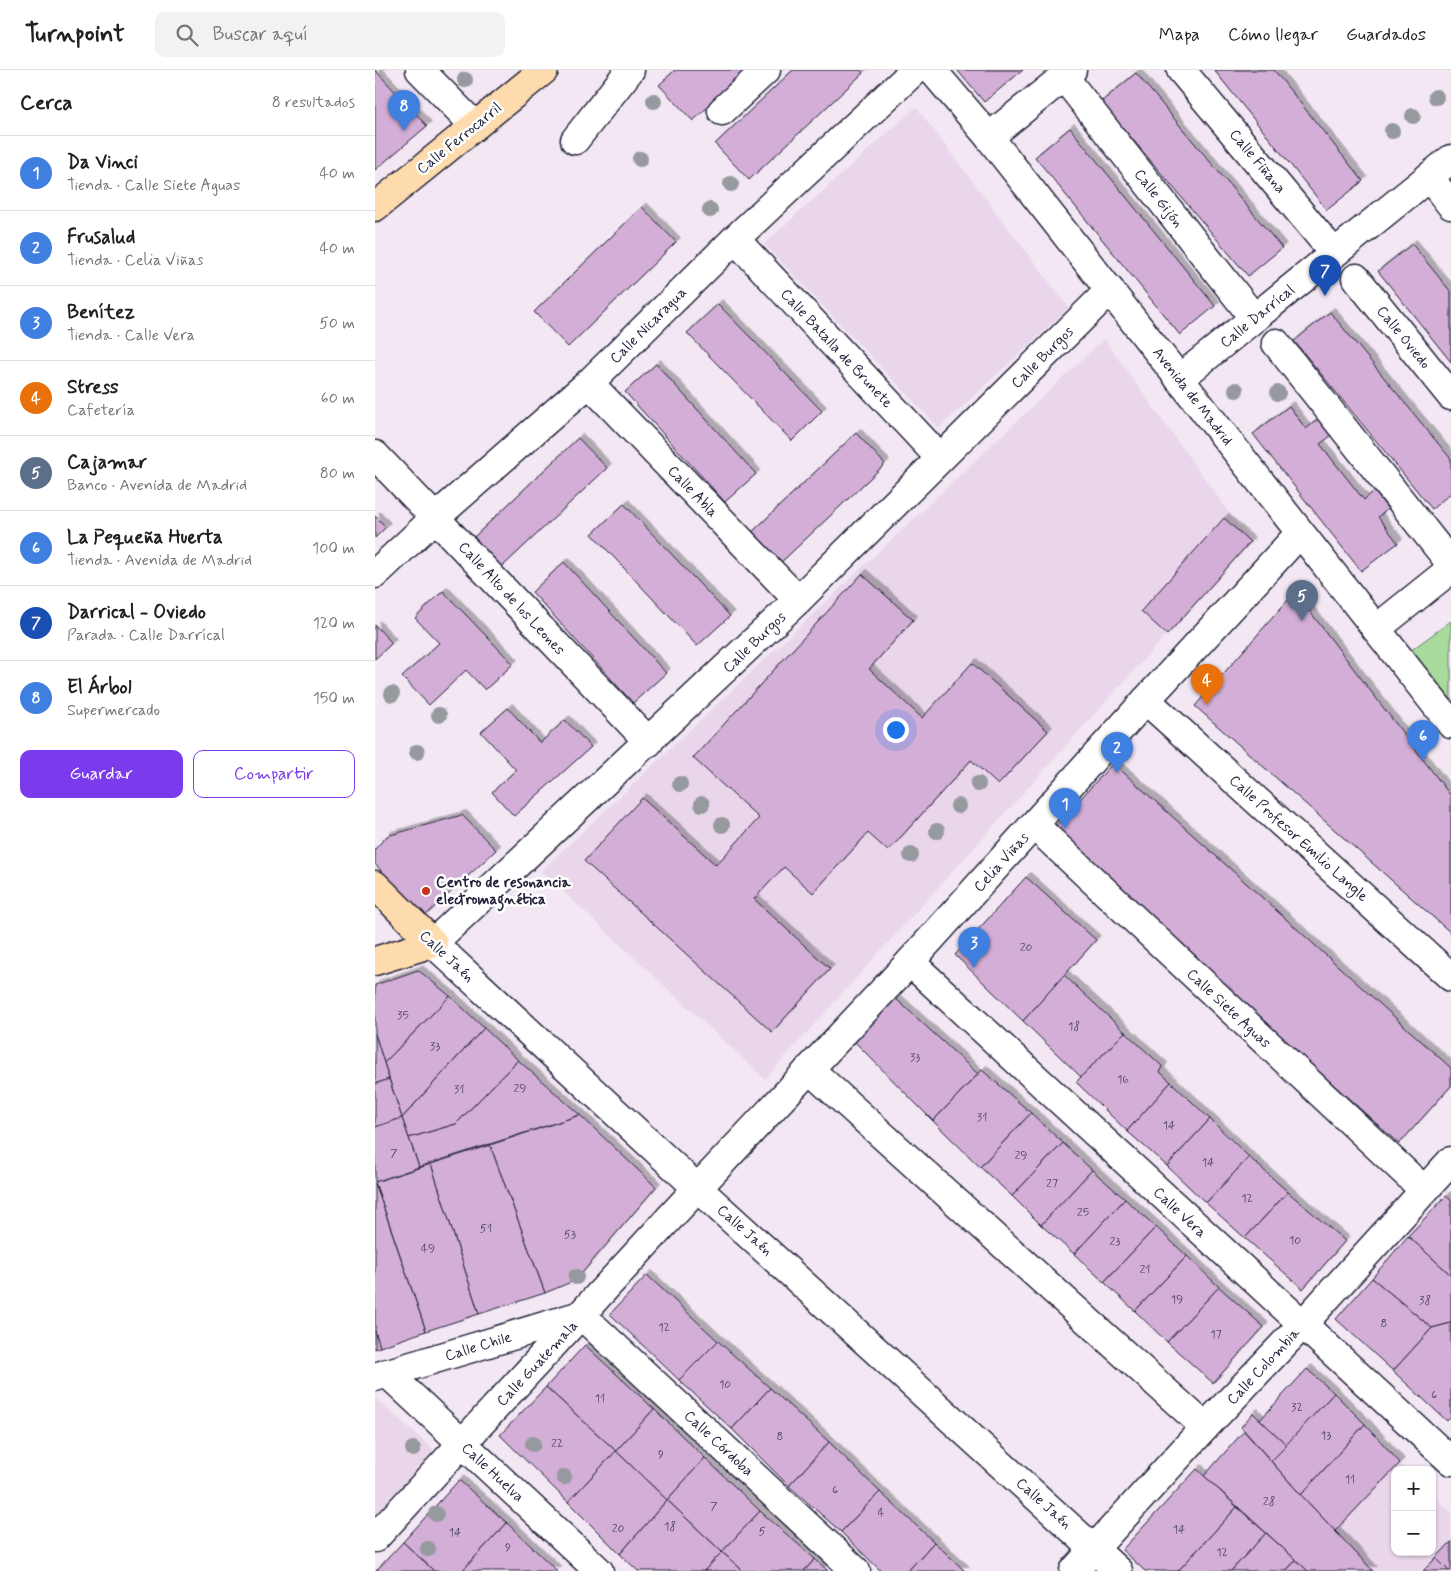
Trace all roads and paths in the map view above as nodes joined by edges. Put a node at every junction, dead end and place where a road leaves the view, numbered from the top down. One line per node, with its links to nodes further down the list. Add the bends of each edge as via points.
1 (420, 70): 10 (street)
2 (543, 70): 10 (main road, Calle Ferrocarril)
3 (630, 70): 12 (street)
4 (766, 70): 9 (street)
5 (915, 70): 17 (street, Calle Nicaragua)
6 (932, 70): 11 (street, Avenida de Madrid)
7 (1181, 70): 18 (street, Calle Fiñana)
8 (1068, 73): 11 (street); 21 (street, Calle Gijón)
9 (722, 112)
10 (474, 125): 16 (main road, Calle Ferrocarril)
11 (989, 137): 20 (street, Avenida de Madrid)
12 (575, 140)
13 (1451, 159): 14 (street, Calle Darrícal)
14 (1429, 177): 15 (street); 18 (street, Calle Darrícal)
15 (1451, 204)
16 (375, 207)
17 (735, 239): 24 (street, Calle Nicaragua); 27 (street, Calle Batalla de Brunete)
18 (1335, 253): 21 (street, Calle Darrícal)
19 (1356, 278): 25 (street, Calle Oviedo)
20 (1110, 290): 23 (street, Avenida de Madrid); 27 (street, Calle Burgos)
21 (1254, 318): 23 (street, Calle Darrícal)
22 (1276, 343): 30 (street)
23 (1179, 379): 29 (street, Avenida de Madrid)
24 (589, 383): 28 (street, Calle Nicaragua); 33 (street, Calle Abla)
25 (1451, 396)
26 (375, 455): 28 (street, Calle Alto de los Leones)
27 (940, 458): 33 (street, Calle Burgos)
28 (436, 517): 32 (street, Calle Nicaragua); 37 (street, Calle Alto de los Leones)
29 (1300, 533): 34 (street, Avenida de Madrid); 35 (street, Celia Viñas)
30 (1451, 564)
31 (1451, 569): 34 (street)
32 (375, 574)
33 (798, 600): 37 (street, Calle Burgos)
34 (1376, 630): 36 (street, Avenida de Madrid)
35 (1146, 700): 38 (street, Celia Viñas); 43 (street, Calle Profesor Emilio Langle)
36 (1451, 724)
37 (649, 742): 40 (street, Calle Burgos)
38 (1034, 825): 42 (street, Celia Viñas); 47 (street, Calle Siete Aguas)
39 (375, 885): 40 (main road, Calle Jaén)
40 (433, 943): 41 (main road, Calle Burgos); 46 (street, Calle Jaén)
41 (375, 961)
42 (910, 962): 44 (street, Celia Viñas); 49 (street, Calle Vera)
43 (1451, 976)
44 (809, 1069): 46 (street, Celia Viñas); 51 (street)
45 (1451, 1161): 47 (street, Calle Colombia)
46 (698, 1187): 48 (street, Calle Guatemala); 55 (street, Calle Jaén)
47 (1424, 1190): 49 (street, Calle Colombia)
48 (581, 1315): 50 (street, Calle Chile); 52 (street, Calle Guatemala); 57 (street, Calle Córdoba)
49 (1302, 1325): 51 (street, Calle Colombia); 53 (street, Calle Vera)
50 (381, 1375): 52 (street, Calle Huelva)
51 (1205, 1427): 55 (street, Calle Colombia)
52 (463, 1443): 54 (street, Calle Guatemala); 56 (street, Calle Huelva)
53 (1451, 1461)
54 (375, 1538)
55 (1094, 1549): 58 (street, Calle Colombia); 59 (street, Calle Jaén)
56 (597, 1570)
57 (856, 1571)
58 (1074, 1571)
59 (1118, 1571)

